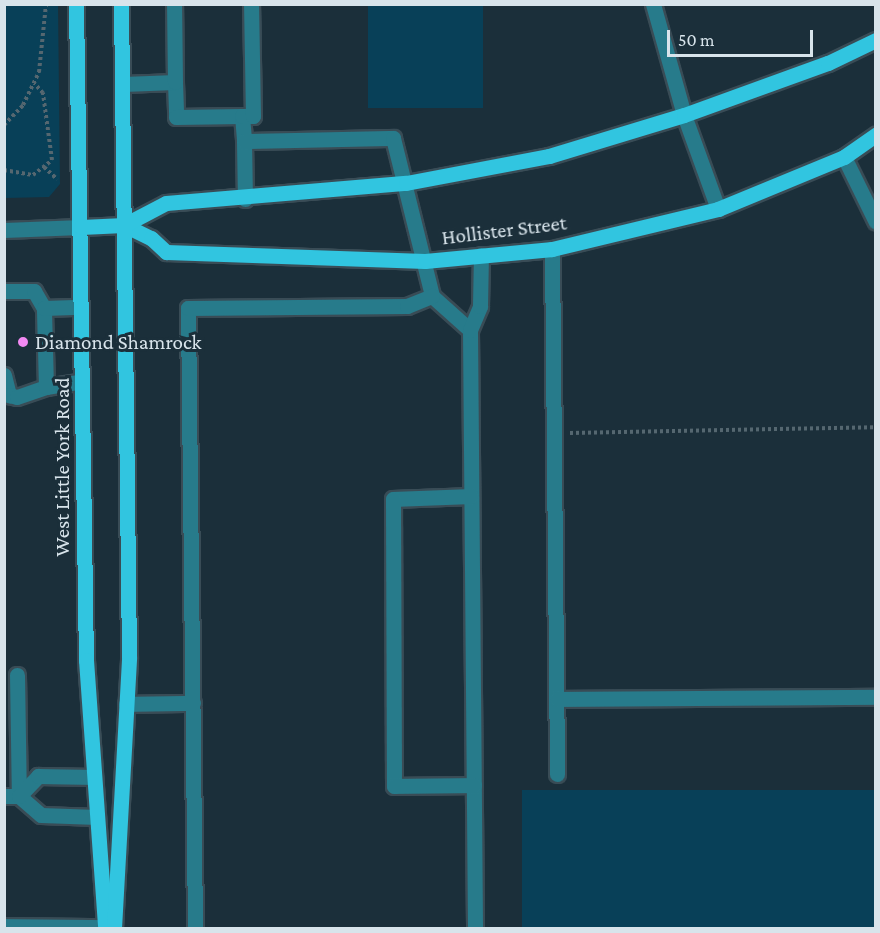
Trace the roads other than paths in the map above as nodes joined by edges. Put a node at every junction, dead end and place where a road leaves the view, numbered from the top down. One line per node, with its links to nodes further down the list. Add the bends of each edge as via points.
1 (76, 4): 19 (main road, West Little York Road)
2 (121, 4): 8 (main road)
3 (174, 4): 7 (street)
4 (251, 4): 10 (street, via 253,116)
5 (653, 4): 9 (street)
6 (876, 40): 9 (main road, Hollister Street, via 828,63)
7 (175, 82): 8 (street); 10 (street, via 176,117)
8 (123, 84): 18 (main road)
9 (684, 115): 14 (main road, Hollister Street, via 549,156); 16 (street)
10 (242, 116): 12 (street)
11 (876, 135): 13 (main road, Hollister Street)
12 (244, 141): 14 (street, via 393,138); 15 (street)
13 (844, 157): 16 (main road, Hollister Street); 17 (street)
14 (406, 183): 15 (main road, Hollister Street); 23 (street)
15 (245, 199): 18 (main road, Hollister Street, via 166,203)
16 (718, 209): 21 (main road, Hollister Street)
17 (876, 222)
18 (124, 225): 19 (main road, Hollister Street); 23 (main road, Hollister Street, via 151,238 166,252); 37 (main road)
19 (81, 227): 20 (street, Hollister Street); 26 (main road, West Little York Road)
20 (4, 230)
21 (552, 249): 22 (main road, Hollister Street); 35 (street)
22 (481, 255): 23 (main road, Hollister Street); 28 (street, via 480,306)
23 (425, 261): 25 (street)
24 (4, 291): 27 (street, via 34,291)
25 (432, 296): 28 (street); 36 (street, via 407,306 188,308)
26 (81, 307): 27 (street); 30 (main road, West Little York Road)
27 (44, 308): 31 (street)
28 (470, 330): 32 (street)
29 (4, 375): 31 (street, via 9,395 31,395)
30 (82, 381): 31 (street); 39 (main road, West Little York Road, via 86,660)
31 (46, 387)
32 (471, 496): 40 (street); 40 (street, via 393,499 394,786)
33 (17, 675): 41 (street)
34 (876, 697): 35 (street)
35 (556, 699): 38 (street)
36 (193, 703): 37 (street); 46 (street)
37 (126, 704): 45 (main road)
38 (557, 774)
39 (94, 777): 41 (street, via 38,776); 42 (main road, West Little York Road)
40 (474, 785): 47 (street)
41 (12, 796): 42 (street, via 41,815)
42 (97, 817): 45 (main road, West Little York Road)
43 (4, 926): 44 (street)
44 (49, 928): 45 (street)
45 (108, 928)
46 (195, 928)
47 (475, 928)

